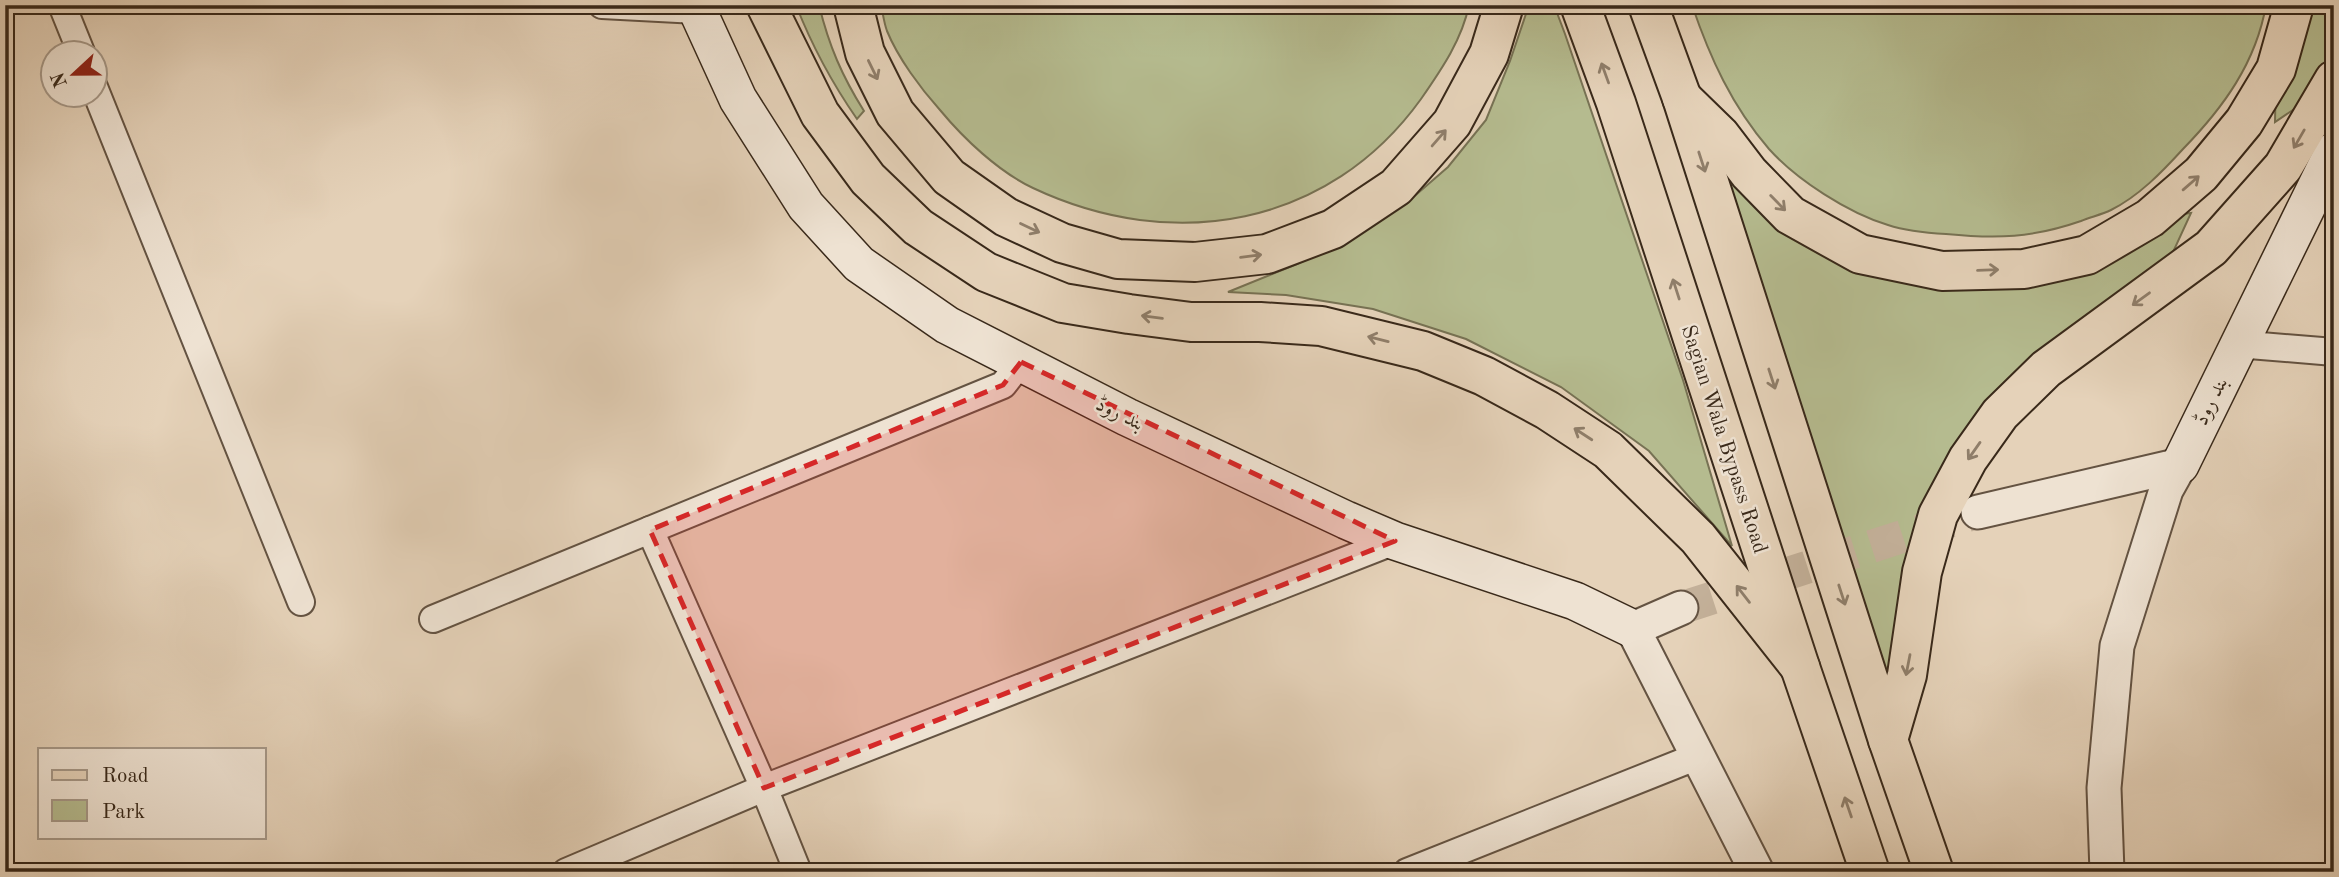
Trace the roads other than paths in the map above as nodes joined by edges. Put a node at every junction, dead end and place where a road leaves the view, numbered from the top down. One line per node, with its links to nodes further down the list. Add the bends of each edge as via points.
1 (62, 5): 10 (street)
2 (602, 5): 9 (street)
3 (765, 5): 26 (main road, one-way to 3, via 1698,538 1608,450 1485,376 1423,351 1321,326 1129,314 1063,303 986,272 918,227 868,179 820,114)
4 (853, 5): 5 (main road, one-way to 5, via 865,53 895,113 949,177 1006,217 1062,243 1118,259 1195,262 1268,254 1333,229 1396,187 1452,124 1489,54)
5 (1504, 5)
6 (1580, 5): 26 (main road, Sagian Wala Bypass Road, one-way to 6)
7 (1648, 5): 12 (main road)
8 (2294, 5): 12 (main road, one-way to 8, via 1790,215 1860,254 1942,271 2024,268 2087,255 2150,218 2201,174 2244,122 2276,69)
9 (696, 8): 17 (main road, بند روڈ, via 738,99 799,196 859,264 947,325)
10 (75, 38)
11 (2334, 80): 27 (main road, one-way to 27, via 2283,167 2211,248 2046,369 2000,414 1968,459 1937,515 1922,572 1906,675)
12 (1682, 98): 27 (main road, one-way to 27)
13 (102, 108): 22 (street)
14 (2334, 151): 15 (main road, بند روڈ)
15 (2237, 344): 16 (street); 18 (main road, بند روڈ)
16 (2334, 352)
17 (1021, 362): 20 (street, via 1003,385); 21 (main road, بند روڈ)
18 (2180, 465): 19 (street); 36 (street, via 2166,490 2117,646 2104,788)
19 (1978, 512)
20 (650, 530): 24 (street); 29 (street)
21 (1395, 541): 25 (main road, بند روڈ, via 1575,601); 29 (street)
22 (301, 602)
23 (1681, 608): 25 (street)
24 (433, 619)
25 (1633, 629): 28 (street)
26 (1800, 667): 34 (main road, Sagian Wala Bypass Road, one-way to 26)
27 (1888, 740): 35 (main road)
28 (1698, 756): 32 (street); 33 (street)
29 (764, 788): 30 (street); 31 (street)
30 (566, 872)
31 (798, 872)
32 (1407, 872)
33 (1758, 872)
34 (1870, 872)
35 (1934, 872)
36 (2107, 872)

